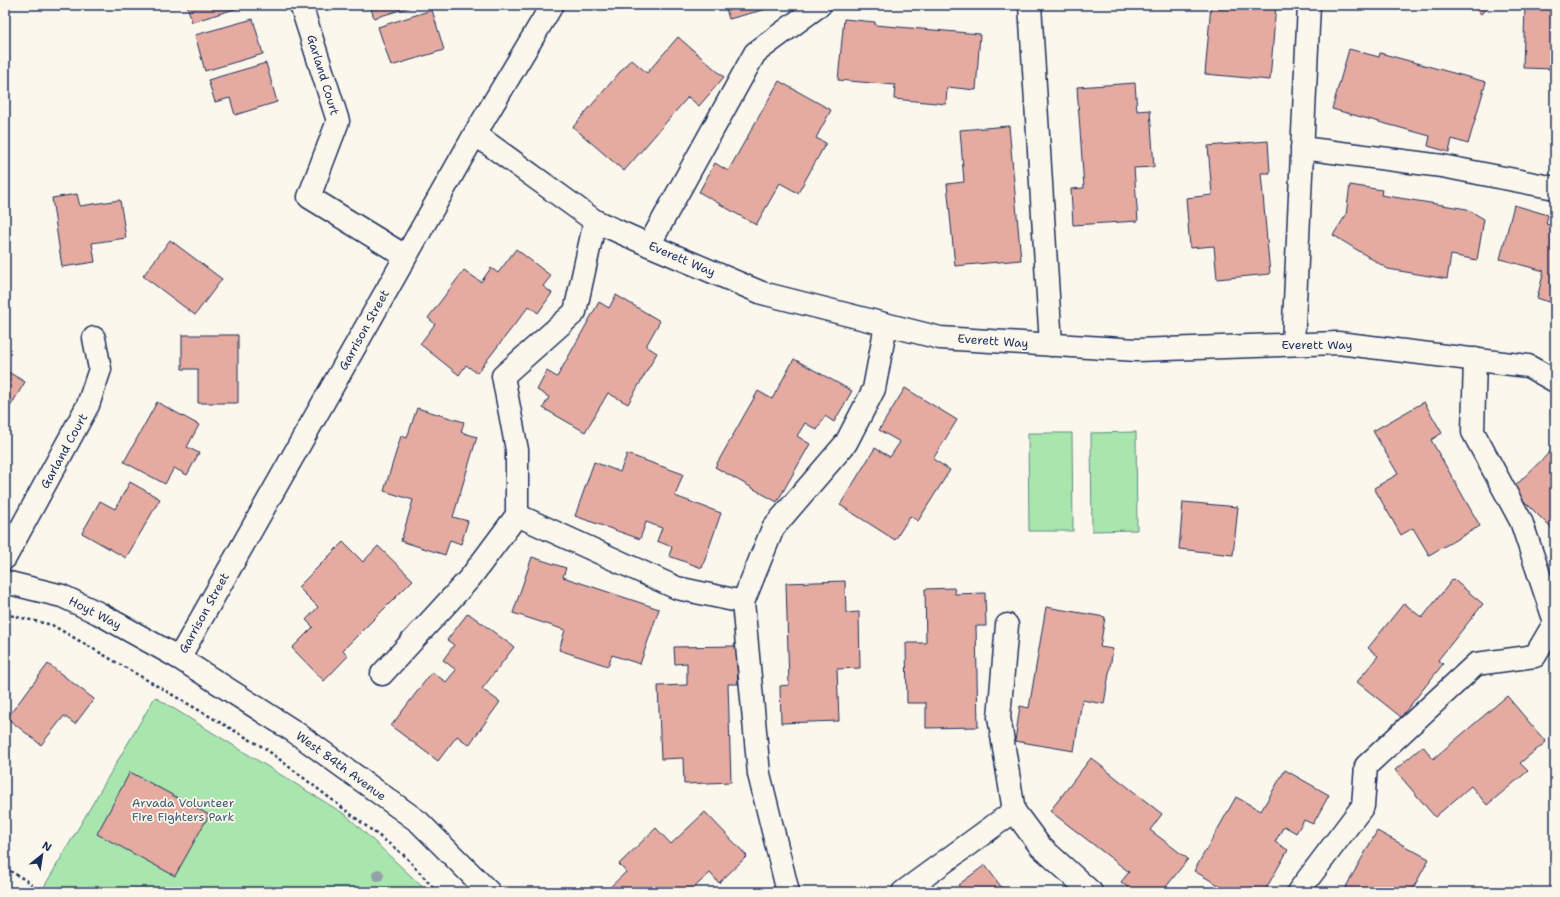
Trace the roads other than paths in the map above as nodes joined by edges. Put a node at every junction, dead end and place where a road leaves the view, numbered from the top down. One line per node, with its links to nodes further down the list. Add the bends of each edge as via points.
1 (301, 5): 11 (street, Garland Court, via 338,121 309,197)
2 (552, 5): 6 (street, Garrison Street)
3 (820, 5): 10 (street, via 755,53)
4 (1030, 5): 15 (street)
5 (1309, 5): 7 (street)
6 (475, 134): 9 (street, Everett Way); 11 (street, Garrison Street)
7 (1302, 148): 8 (street, via 1442,166); 14 (street)
8 (1555, 188)
9 (595, 221): 10 (street, Everett Way); 18 (street, via 575,312 503,376 517,450)
10 (649, 245): 12 (street, Everett Way, via 762,293)
11 (405, 256): 23 (street, Garrison Street)
12 (886, 325): 15 (street, Everett Way, via 940,338); 21 (street, via 874,389 846,443 773,528)
13 (94, 338): 19 (street, Garland Court, via 100,369 88,405)
14 (1292, 344): 15 (street, Everett Way, via 1137,350); 16 (street, Everett Way, via 1338,343)
15 (1052, 345)
16 (1475, 359): 17 (street, Everett Way, via 1528,366); 30 (street, via 1473,432 1521,521 1555,622 1535,656 1476,664 1366,766 1363,806)
17 (1555, 381)
18 (517, 516): 21 (street, via 677,588); 24 (street, via 470,578)
19 (5, 558)
20 (5, 582): 23 (street, Hoyt Way, via 62,596)
21 (743, 602): 27 (street, via 759,774)
22 (1007, 625): 25 (street, via 999,717)
23 (179, 658): 26 (street, West 84th Avenue, via 295,732 419,822)
24 (382, 674)
25 (1014, 811): 28 (street); 29 (street, via 1040,846)
26 (489, 892)
27 (788, 892)
28 (904, 892)
29 (1091, 892)
30 (1298, 892)

